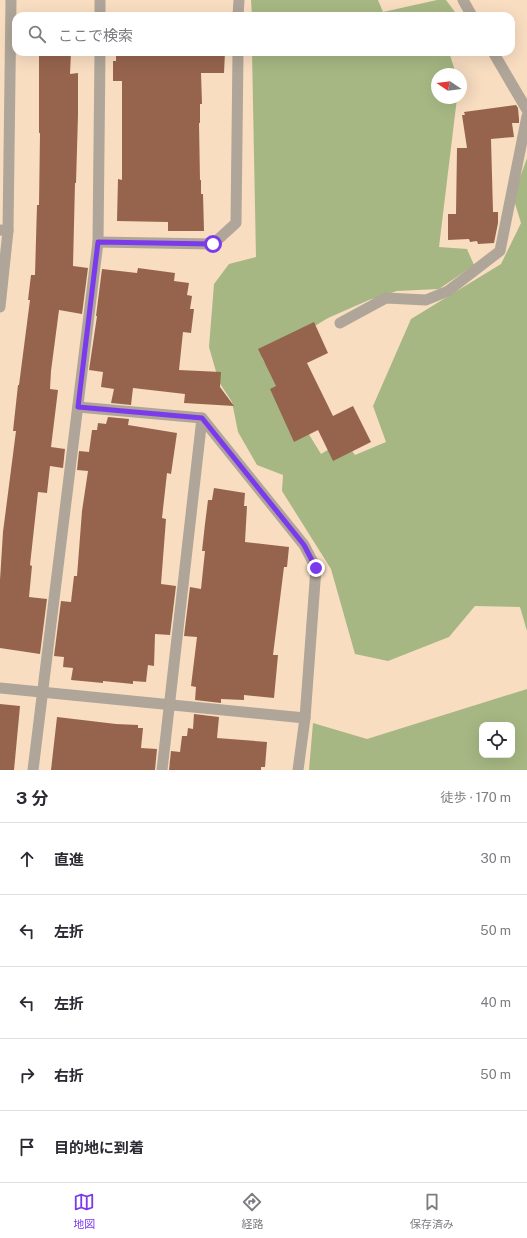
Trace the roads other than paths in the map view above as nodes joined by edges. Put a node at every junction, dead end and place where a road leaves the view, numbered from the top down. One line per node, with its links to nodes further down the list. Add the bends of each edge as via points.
1 (11, 0): 13 (street)
2 (100, 0): 5 (street)
3 (238, 0): 6 (street)
4 (463, 0): 7 (street)
5 (100, 12)
6 (238, 12)
7 (470, 12)
8 (100, 56): 14 (street)
9 (238, 56): 14 (street, via 236,223 213,244)
10 (495, 56): 11 (street)
11 (527, 110)
12 (527, 116): 16 (street, via 500,251 448,290 432,298 386,298)
13 (4, 230): 15 (street)
14 (98, 242): 17 (street)
15 (0, 307)
16 (340, 323)
17 (78, 407): 18 (street); 20 (street)
18 (202, 418): 21 (street); 22 (street, via 304,545 316,568)
19 (0, 688): 20 (street)
20 (42, 693): 21 (street); 23 (street)
21 (170, 705): 22 (street); 24 (street)
22 (305, 718): 25 (street)
23 (33, 770)
24 (162, 770)
25 (298, 770)

